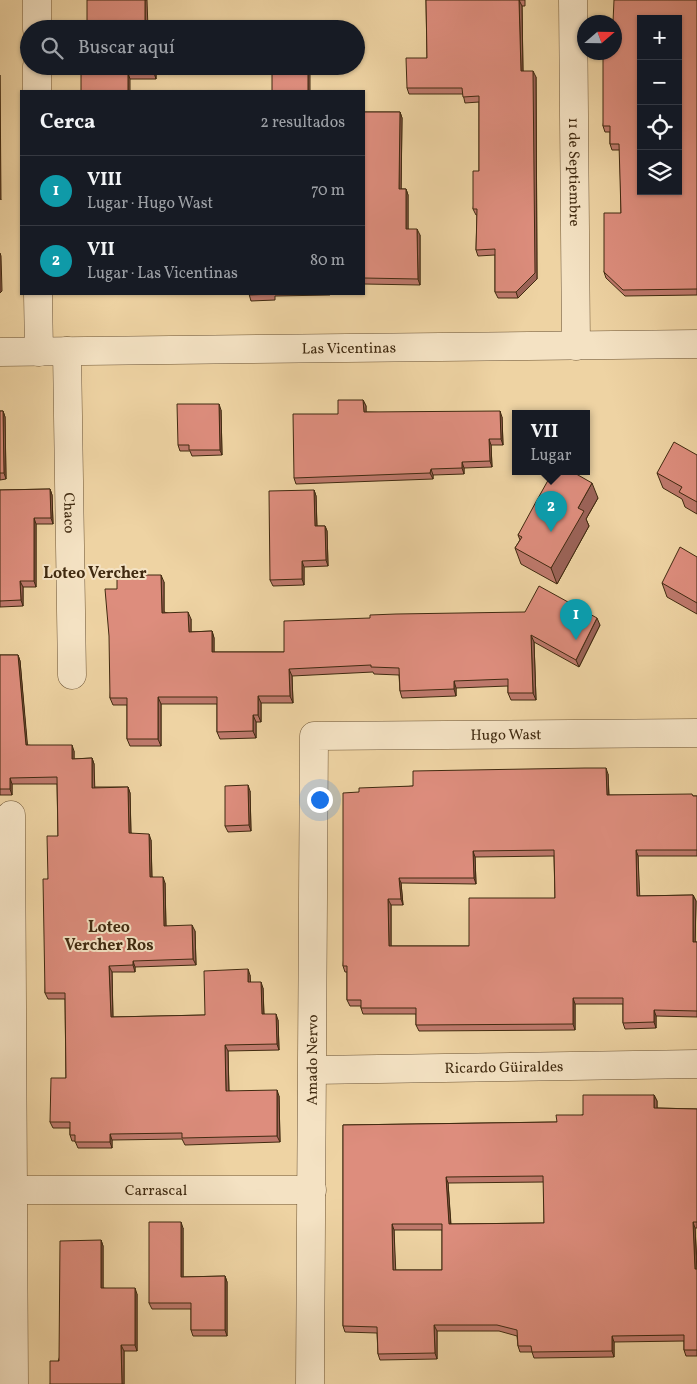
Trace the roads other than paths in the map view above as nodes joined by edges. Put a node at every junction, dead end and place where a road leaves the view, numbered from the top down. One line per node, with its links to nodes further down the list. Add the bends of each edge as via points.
1 (37, 0): 3 (street)
2 (573, 0): 8 (street, 11 de Septiembre)
3 (37, 20)
4 (37, 75): 5 (street)
5 (37, 90)
6 (38, 295): 11 (street)
7 (697, 344): 8 (street, Las Vicentinas)
8 (576, 346): 9 (street, Las Vicentinas)
9 (67, 351): 11 (street, Las Vicentinas); 12 (street, Chaco)
10 (0, 352): 11 (street, Las Vicentinas)
11 (39, 352)
12 (72, 675)
13 (697, 733): 14 (street, Hugo Wast)
14 (314, 736): 17 (street, Amado Nervo)
15 (11, 815): 18 (street)
16 (697, 1064): 17 (street, Ricardo Güiraldes)
17 (312, 1070): 19 (street, Amado Nervo)
18 (6, 1190): 19 (street, Carrascal); 20 (street)
19 (312, 1190): 21 (street, Amado Nervo)
20 (14, 1384)
21 (310, 1384)

